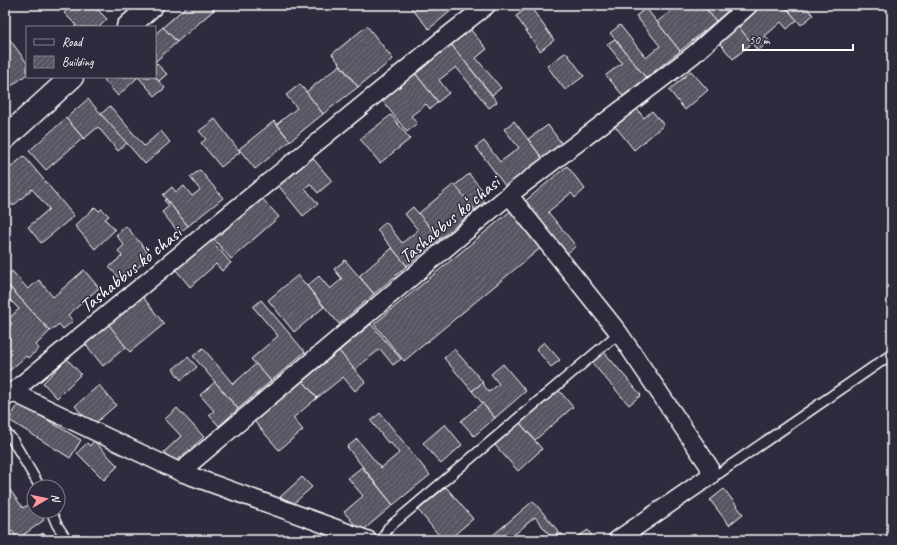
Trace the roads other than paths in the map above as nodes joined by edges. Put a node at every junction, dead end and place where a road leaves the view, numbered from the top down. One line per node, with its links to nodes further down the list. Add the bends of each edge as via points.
1 (152, 5): 4 (main road)
2 (487, 5): 10 (street, Tashabbus koʻchasi)
3 (749, 5): 7 (street, Tashabbus koʻchasi, via 693,55)
4 (129, 26)
5 (71, 78): 6 (main road)
6 (5, 138)
7 (509, 195): 8 (street); 12 (street, Tashabbus koʻchasi)
8 (619, 333): 13 (street, via 709,466); 18 (lane, via 388,528)
9 (892, 354): 13 (lane, via 718,474)
10 (9, 395): 12 (street)
11 (5, 432): 14 (lane, via 12,439)
12 (180, 472): 17 (street)
13 (710, 476): 19 (street)
14 (35, 479)
15 (54, 519): 16 (lane)
16 (67, 540)
17 (368, 540)
18 (382, 540)
19 (617, 540)

